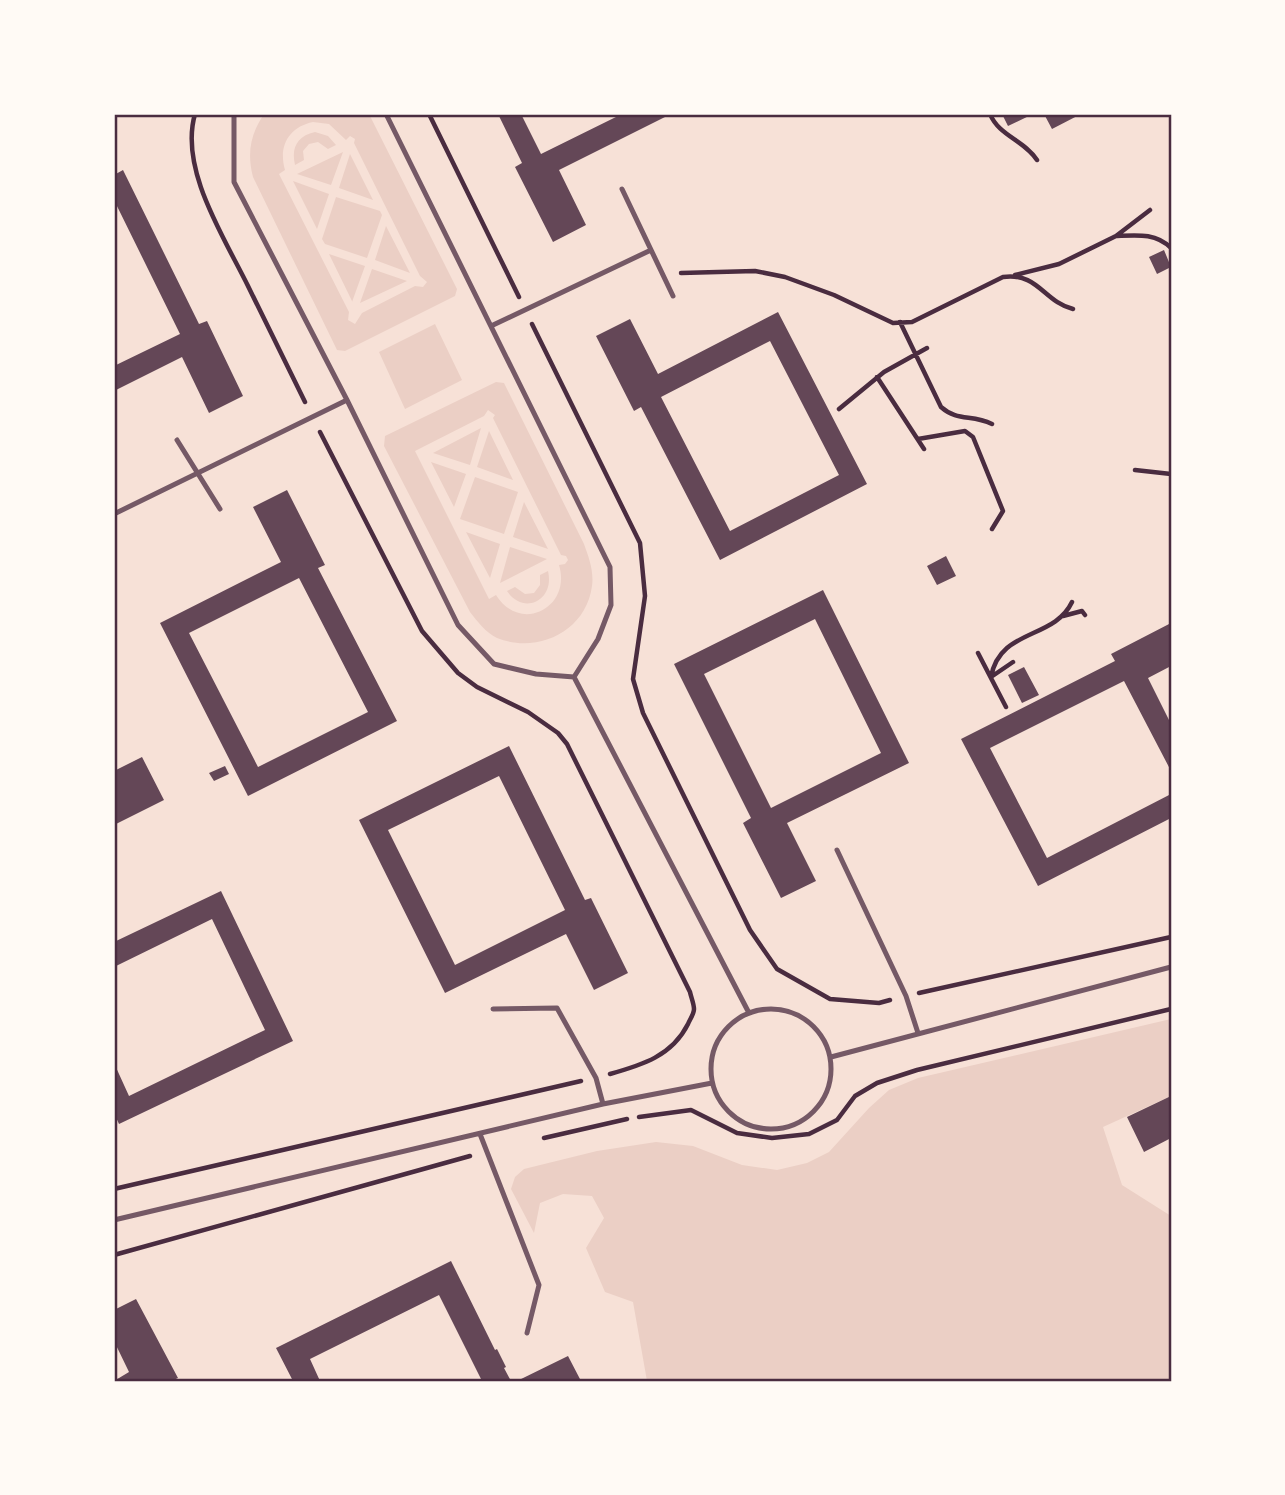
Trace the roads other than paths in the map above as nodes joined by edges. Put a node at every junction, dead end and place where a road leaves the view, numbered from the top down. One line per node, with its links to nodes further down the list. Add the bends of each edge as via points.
1 (234, 114): 7 (lane, via 234,182)
2 (386, 114): 6 (lane)
3 (622, 189): 4 (lane)
4 (651, 250): 5 (lane); 6 (lane)
5 (673, 296)
6 (491, 326): 12 (lane, via 610,567 611,605 598,639)
7 (347, 400): 9 (lane); 12 (lane, via 458,625 494,664)
8 (177, 440): 9 (lane)
9 (197, 472): 10 (lane); 11 (lane)
10 (220, 509)
11 (114, 514)
12 (575, 677): 16 (lane)
13 (837, 850): 17 (lane, via 906,996)
14 (1171, 967): 17 (lane)
15 (494, 1009): 20 (lane, via 556,1008 596,1078)
16 (749, 1013): 18 (lane, via 779,1009 807,1020 826,1043); 19 (lane, via 736,1020 718,1041)
17 (918, 1033): 18 (lane)
18 (831, 1058): 19 (lane, via 828,1091 814,1112 793,1126 768,1129 743,1123 724,1106)
19 (712, 1083): 20 (lane)
20 (603, 1104): 21 (lane)
21 (480, 1134): 22 (lane); 23 (lane, via 539,1285)
22 (114, 1220)
23 (527, 1333)

